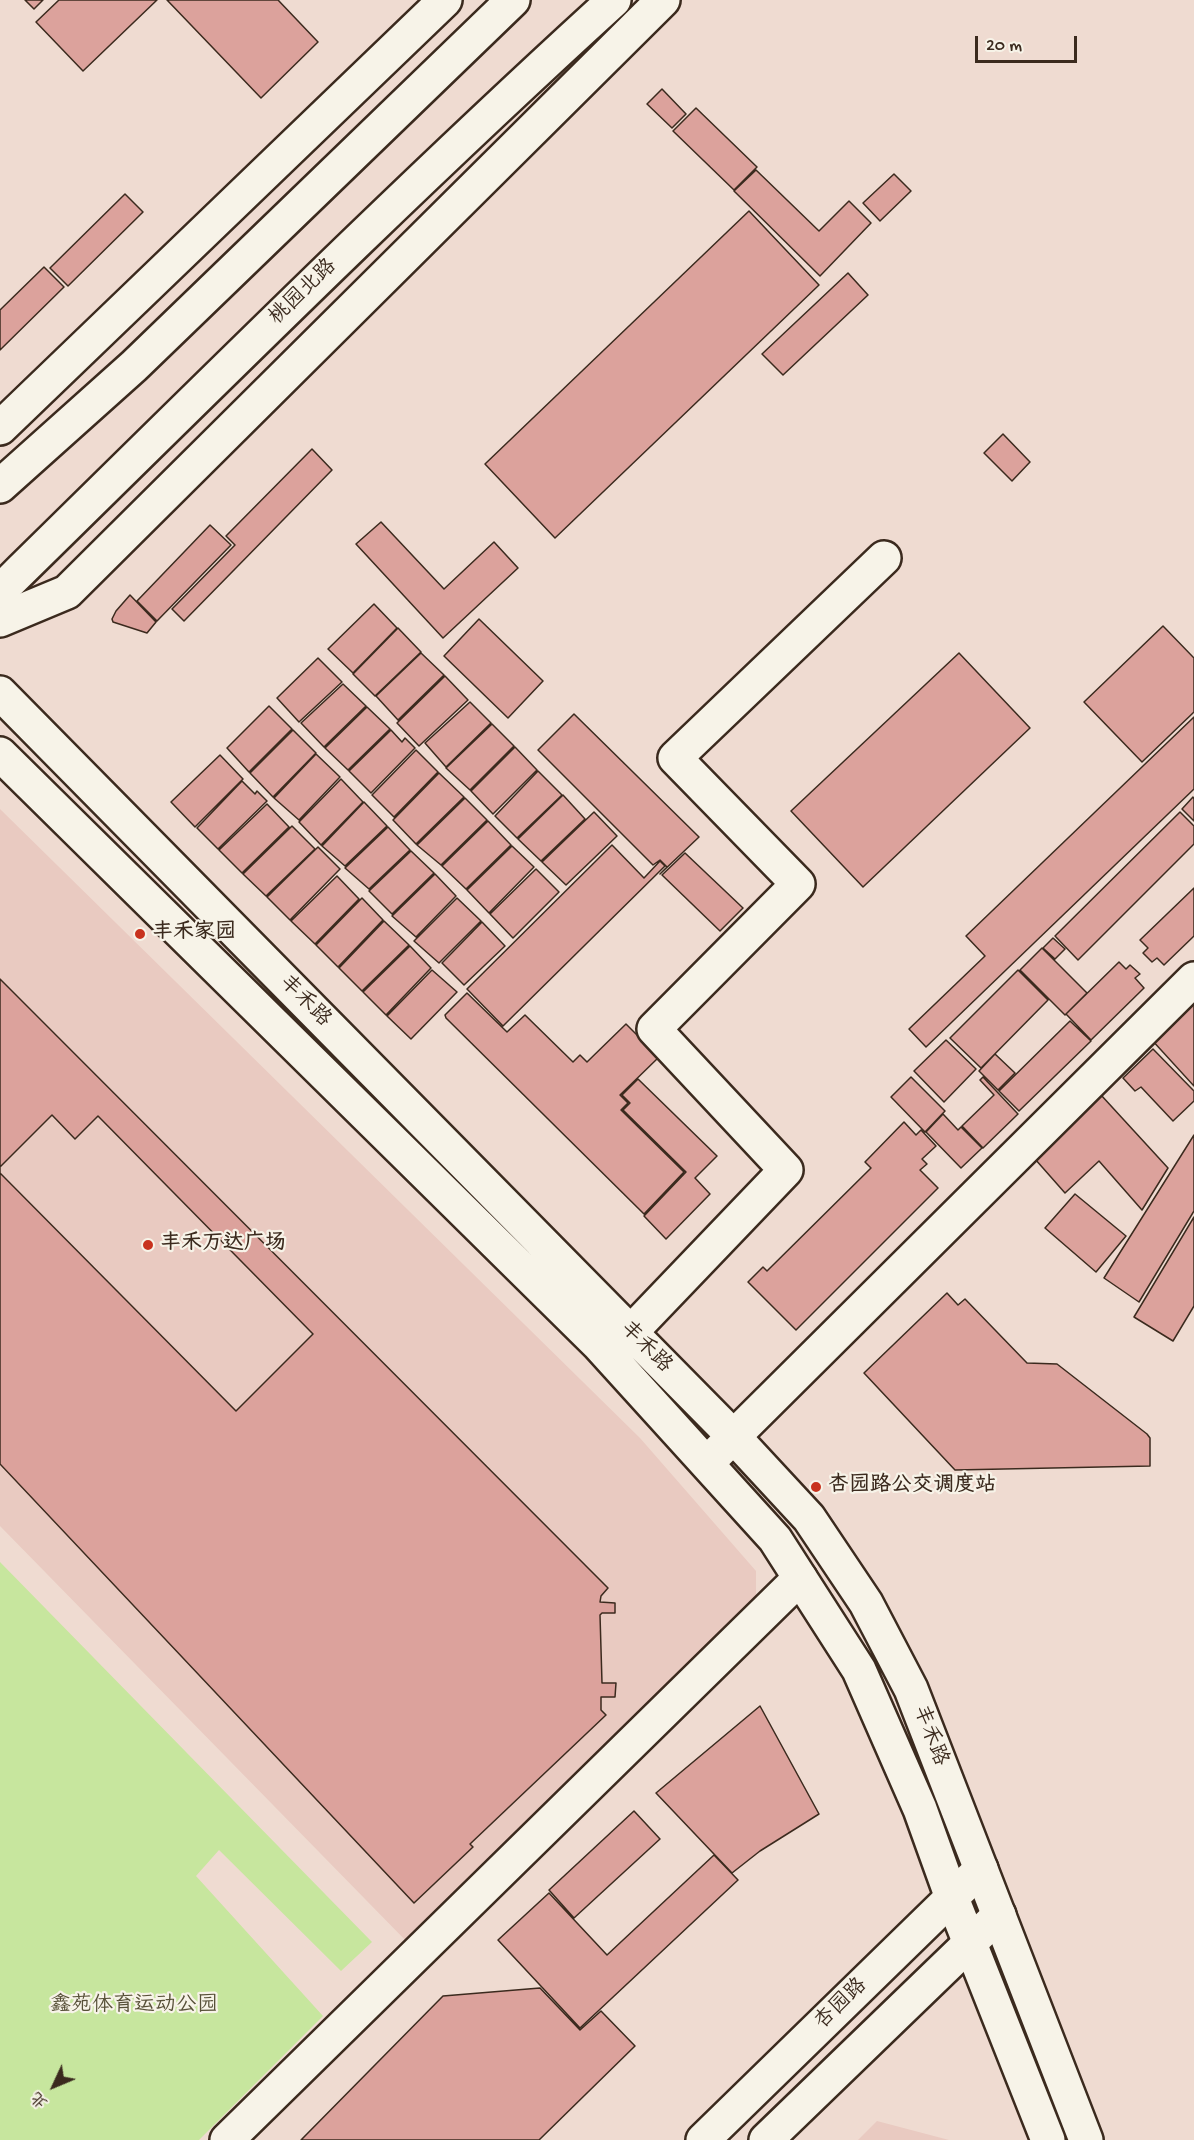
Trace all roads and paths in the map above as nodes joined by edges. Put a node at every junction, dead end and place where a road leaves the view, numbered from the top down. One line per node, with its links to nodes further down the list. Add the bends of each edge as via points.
1 (446, 0): 5 (main road)
2 (513, 0): 6 (main road, via 134,366)
3 (614, 0): 8 (main road, 桃园北路, via 519,86)
4 (663, 0): 9 (main road, via 67,592)
5 (0, 428)
6 (0, 486)
7 (884, 558): 13 (main road, via 675,758 798,884 654,1029 786,1170)
8 (0, 591)
9 (0, 620)
10 (0, 693): 13 (main road, 丰禾路)
11 (0, 753): 15 (main road, 丰禾路, via 598,1344)
12 (1194, 979): 14 (main road)
13 (630, 1333): 14 (main road, 丰禾路)
14 (733, 1436): 15 (main road); 17 (main road, 丰禾路, via 809,1518 866,1603 911,1689)
15 (707, 1463): 16 (main road, 丰禾路, via 775,1539)
16 (800, 1578): 18 (main road, 丰禾路, via 859,1670 920,1809); 21 (main road)
17 (981, 1869): 18 (main road, 杏园路); 19 (main road, 丰禾路)
18 (952, 1898): 20 (main road, 丰禾路); 22 (main road, 杏园路)
19 (999, 1915): 20 (main road, 杏园路); 25 (main road, 丰禾路)
20 (970, 1942): 23 (main road, 杏园路); 24 (main road, 丰禾路)
21 (227, 2140)
22 (703, 2140)
23 (766, 2140)
24 (1048, 2140)
25 (1086, 2140)

